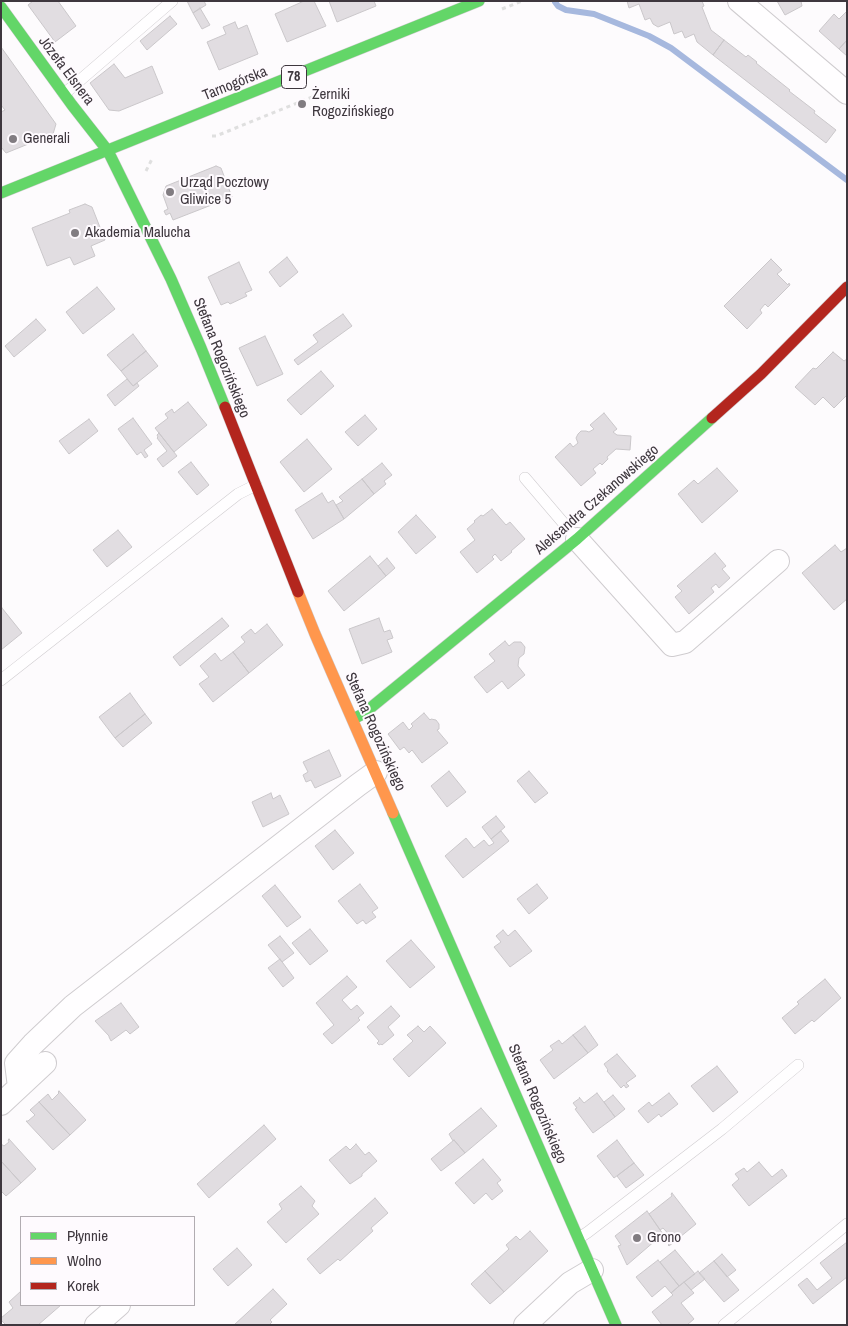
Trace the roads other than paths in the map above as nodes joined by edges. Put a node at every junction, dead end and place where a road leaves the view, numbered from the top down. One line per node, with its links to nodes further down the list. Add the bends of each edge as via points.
1 (172, 1): 6 (lane)
2 (479, 1): 7 (street, Tarnogórska / 78)
3 (739, 1): 5 (street)
4 (1, 8): 6 (street, Józefa Elsnera)
5 (847, 93)
6 (64, 94): 7 (street, Józefa Elsnera)
7 (108, 151): 8 (street, Tarnogórska / 78); 11 (street, Stefana Rogozińskiego, via 175,287)
8 (1, 193)
9 (847, 287): 12 (street, Aleksandra Czekanowskiego, via 761,374)
10 (525, 478): 12 (lane)
11 (256, 485): 14 (lane, via 238,494); 15 (street, Stefana Rogozińskiego)
12 (577, 539): 13 (street, via 672,645 685,642); 15 (street, Aleksandra Czekanowskiego)
13 (778, 561)
14 (1, 680)
15 (353, 720): 16 (street, Stefana Rogozińskiego)
16 (376, 772): 19 (street, via 73,1006 16,1063); 22 (street, Stefana Rogozińskiego)
17 (45, 1063): 19 (street)
18 (798, 1065): 22 (lane, via 722,1129)
19 (19, 1087): 20 (street)
20 (1, 1104)
21 (847, 1224): 28 (lane)
22 (579, 1238): 23 (street, Stefana Rogozińskiego)
23 (592, 1270): 26 (street, via 570,1284); 27 (street, Stefana Rogozińskiego)
24 (118, 1306): 25 (street)
25 (96, 1325)
26 (524, 1325)
27 (616, 1325)
28 (724, 1325)

